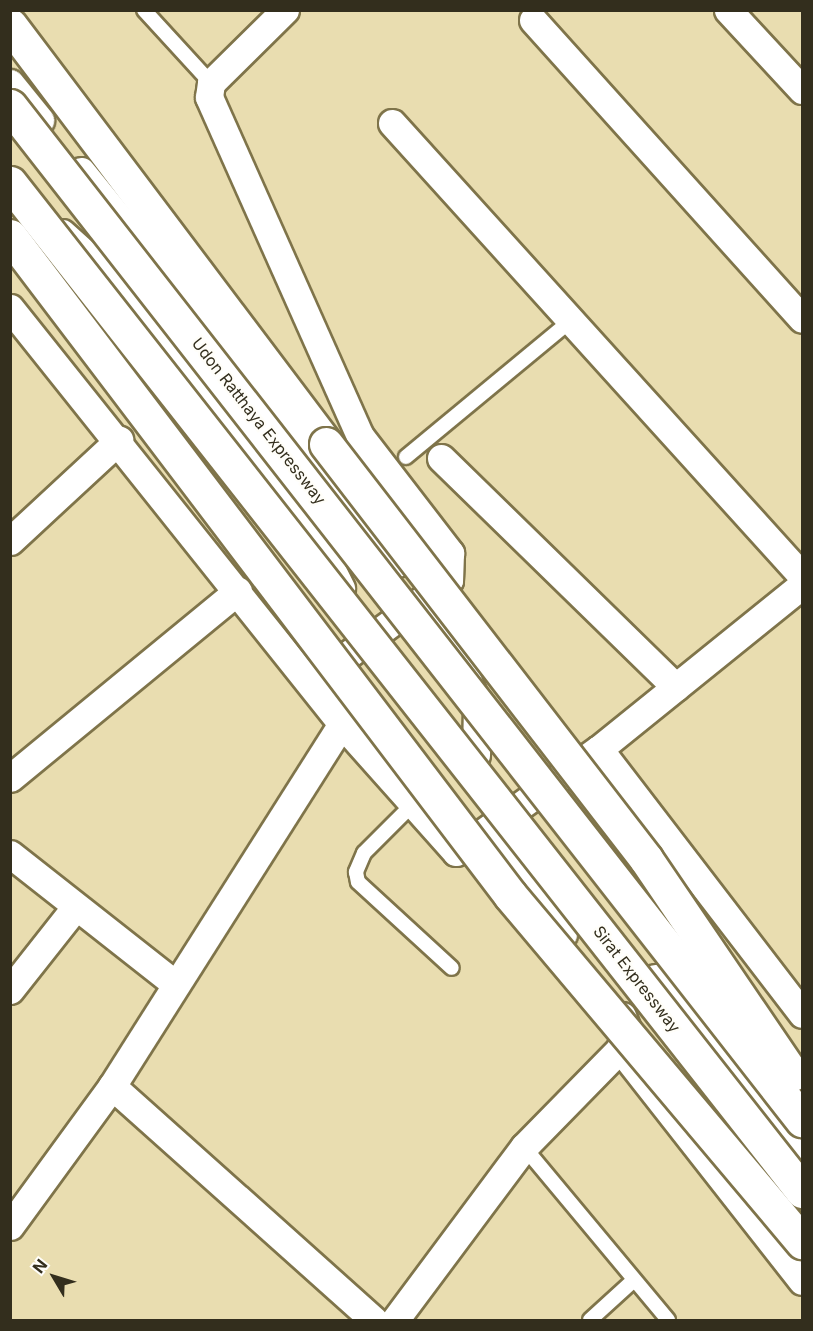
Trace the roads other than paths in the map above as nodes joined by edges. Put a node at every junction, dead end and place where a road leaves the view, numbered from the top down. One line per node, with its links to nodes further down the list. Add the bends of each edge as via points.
1 (144, 10): 6 (lane)
2 (284, 11): 6 (street)
3 (730, 11): 8 (street)
4 (533, 20): 15 (street)
5 (10, 25): 42 (highway, bridge, via 646,860)
6 (211, 83): 23 (street, via 209,97 360,436 450,553 450,580)
7 (10, 84): 23 (street)
8 (802, 90)
9 (10, 106): 43 (highway, Udon Ratthaya Expressway, bridge, via 507,736)
10 (392, 123): 14 (street)
11 (10, 185): 24 (street, via 92,260 321,548 333,578); 29 (highway, bridge)
12 (10, 236): 48 (highway, bridge, via 510,895)
13 (10, 308): 16 (street)
14 (573, 319): 17 (lane); 20 (street)
15 (802, 319)
16 (119, 441): 19 (street); 22 (street)
17 (406, 457)
18 (441, 458): 26 (street)
19 (10, 541)
20 (802, 576)
21 (802, 585): 26 (street)
22 (238, 591): 25 (street); 30 (street)
23 (426, 598): 24 (street); 29 (street, via 446,625 477,704)
24 (378, 633): 25 (street); 29 (street)
25 (310, 683): 27 (street)
26 (676, 687): 28 (street)
27 (342, 724): 31 (street); 37 (street)
28 (599, 749): 32 (street); 39 (street)
29 (473, 760): 32 (street); 46 (highway, Sirat Expressway, bridge)
30 (10, 778)
31 (413, 804): 33 (street, via 456,852); 36 (lane, via 357,863 358,882)
32 (518, 807): 33 (street); 45 (street)
33 (483, 833): 40 (street, via 617,1003 627,1029)
34 (10, 854): 35 (street)
35 (74, 909): 37 (street); 38 (street)
36 (452, 968)
37 (174, 983): 41 (street)
38 (10, 990)
39 (802, 1014)
40 (620, 1048): 44 (street); 50 (street)
41 (112, 1086): 47 (street); 51 (street)
42 (802, 1091)
43 (802, 1120)
44 (524, 1147): 49 (lane); 52 (street)
45 (802, 1162)
46 (802, 1191)
47 (10, 1226)
48 (802, 1242)
49 (634, 1280): 53 (lane); 54 (lane)
50 (802, 1281)
51 (374, 1320)
52 (395, 1320)
53 (590, 1320)
54 (668, 1320)

